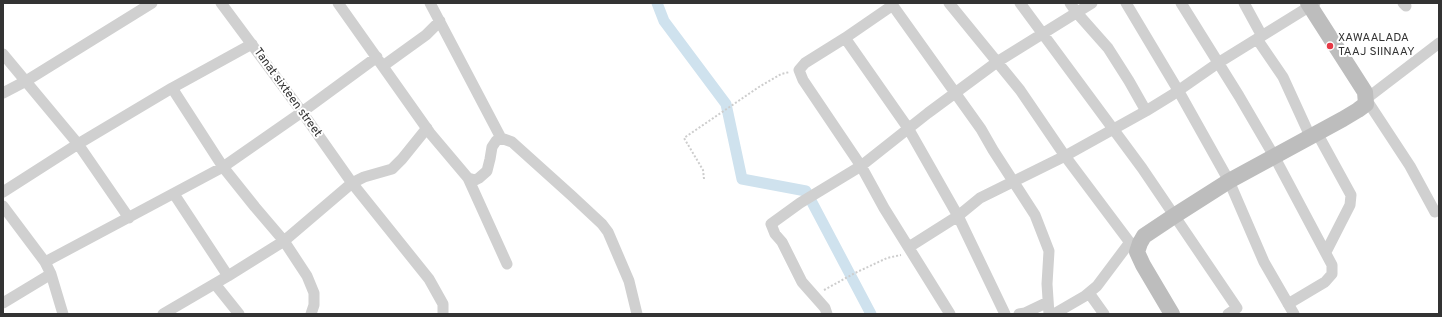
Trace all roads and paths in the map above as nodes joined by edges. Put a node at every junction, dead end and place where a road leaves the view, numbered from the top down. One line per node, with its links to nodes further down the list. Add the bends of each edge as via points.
1 (152, 3): 26 (street)
2 (221, 3): 19 (street, Tanat sixteen street)
3 (338, 3): 22 (street)
4 (430, 3): 15 (street)
5 (949, 3): 23 (street)
6 (1020, 3): 16 (street)
7 (1070, 3): 14 (street)
8 (1092, 3): 14 (street)
9 (1126, 3): 28 (street)
10 (1181, 3): 24 (street)
11 (1244, 3): 17 (street)
12 (1311, 4): 17 (street); 31 (street, via 1356,75)
13 (895, 5): 18 (street); 30 (street)
14 (1077, 14): 16 (street); 32 (street, via 1108,48)
15 (440, 21): 22 (street, via 426,35); 38 (street)
16 (1042, 34): 23 (street); 36 (street)
17 (1260, 37): 24 (street); 37 (street)
18 (845, 38): 25 (street, via 805,63); 35 (street)
19 (252, 44): 27 (street); 33 (street, Tanat sixteen street)
20 (1438, 48): 31 (street)
21 (3, 54): 26 (street)
22 (380, 62): 33 (street); 34 (street)
23 (997, 62): 30 (street); 40 (street, via 1020,90)
24 (1218, 63): 28 (street); 41 (street)
25 (799, 70): 42 (street, via 802,80); 45 (path, via 781,74 684,138 703,170)
26 (26, 81): 29 (street); 39 (street)
27 (172, 88): 39 (street); 43 (street)
28 (1178, 90): 32 (street); 46 (street)
29 (3, 93)
30 (955, 93): 35 (street); 47 (street, via 981,129)
31 (1366, 99): 37 (street, via 1366,104 1358,110); 52 (street, via 1410,166)
32 (1146, 111): 36 (street)
33 (302, 112): 43 (street); 48 (street, Tanat sixteen street)
34 (427, 128): 44 (street); 48 (street, via 392,169)
35 (908, 128): 42 (street); 53 (street)
36 (1113, 130): 40 (street); 54 (street)
37 (1313, 134): 41 (street); 59 (street, via 1351,195 1350,205)
38 (501, 138): 44 (street, via 492,147 487,172 475,180); 75 (street, via 512,142 602,224 629,281)
39 (78, 144): 49 (street); 55 (street)
40 (1065, 156): 47 (street); 57 (street)
41 (1274, 156): 46 (street); 59 (street)
42 (861, 166): 58 (street); 66 (street, via 771,224 802,282)
43 (223, 167): 50 (street); 56 (street)
44 (468, 178): 61 (street)
45 (704, 179)
46 (1229, 181): 54 (street); 69 (street, via 1264,262)
47 (1013, 182): 53 (street, via 980,198); 67 (street, via 1035,215 1049,251)
48 (352, 183): 56 (street); 74 (street, Tanat sixteen street, via 429,279 443,304)
49 (3, 192)
50 (174, 194): 55 (street); 63 (street)
51 (3, 206): 60 (street)
52 (1435, 212)
53 (958, 216): 58 (street); 78 (street)
54 (1174, 216): 57 (street, via 1144,236); 84 (street, via 1237,308)
55 (129, 218): 60 (street)
56 (284, 241): 63 (street); 73 (street, via 307,276 314,293)
57 (1134, 247): 65 (street); 83 (street)
58 (910, 249): 66 (path, via 855,273); 77 (street)
59 (1326, 252): 69 (street, via 1332,265 1332,274)
60 (45, 262): 62 (street)
61 (507, 264)
62 (51, 274): 68 (street); 70 (street)
63 (228, 276): 64 (street)
64 (215, 284): 71 (street); 72 (street)
65 (1089, 293): 81 (street); 82 (street)
66 (814, 296): 76 (street)
67 (1048, 302): 79 (street); 80 (street)
68 (3, 303)
69 (1291, 309)
70 (63, 314)
71 (163, 314)
72 (239, 314)
73 (311, 314)
74 (443, 314)
75 (637, 314)
76 (827, 314)
77 (950, 314)
78 (1005, 314)
79 (1019, 314)
80 (1049, 314)
81 (1054, 314)
82 (1104, 314)
83 (1172, 314)
84 (1228, 314)

